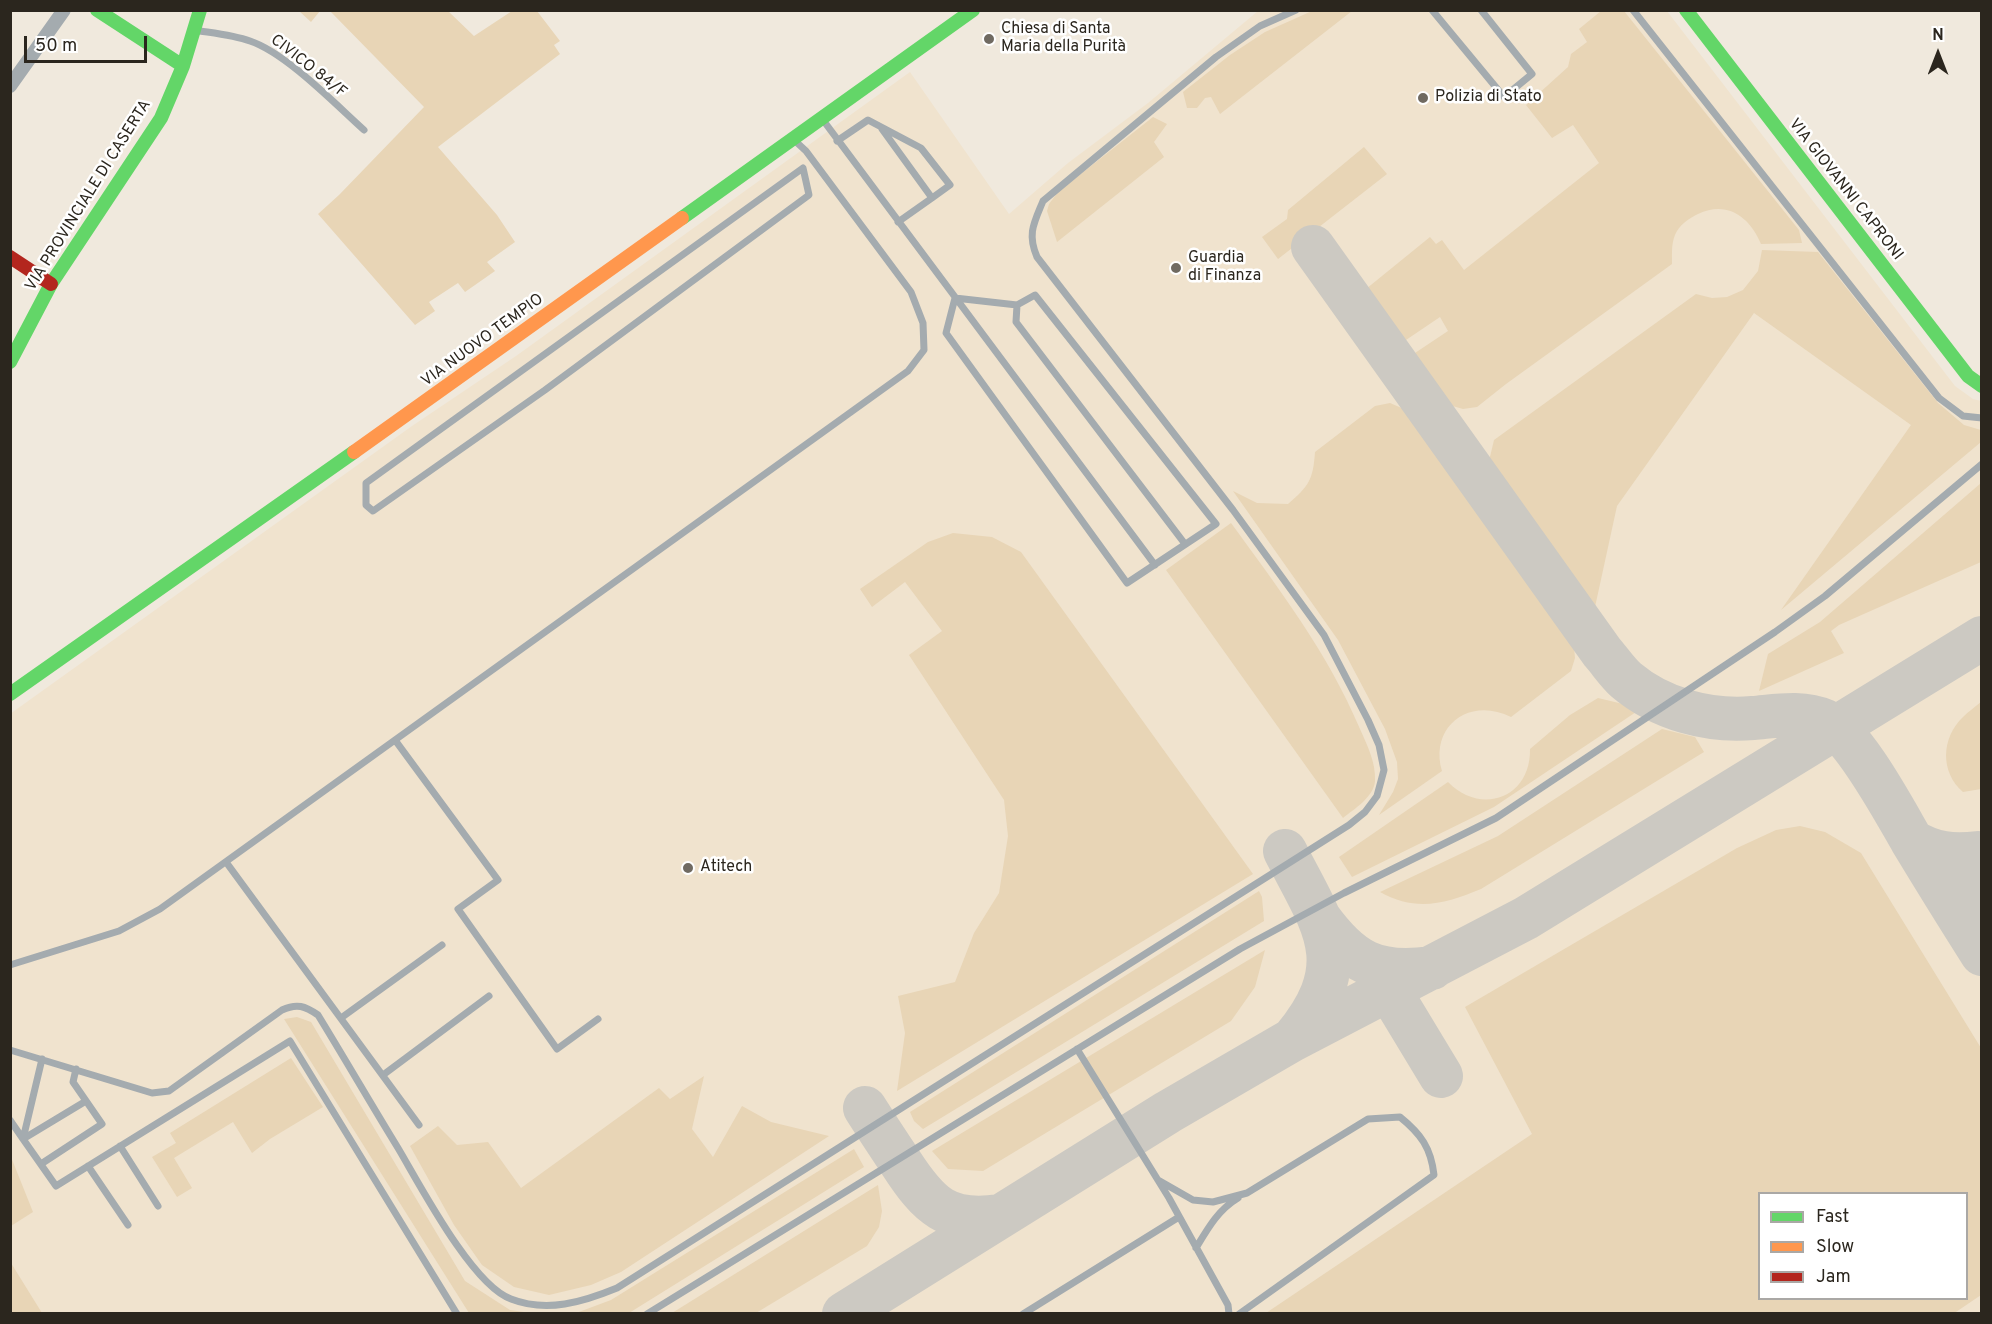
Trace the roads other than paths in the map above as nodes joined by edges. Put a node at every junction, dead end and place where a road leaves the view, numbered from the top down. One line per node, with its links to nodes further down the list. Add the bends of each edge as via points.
1 (64, 10): 12 (street)
2 (98, 10): 11 (street)
3 (200, 10): 10 (street, VIA PROVINCIALE DI CASERTA)
4 (973, 10): 13 (street, VIA NUOVO TEMPIO)
5 (1296, 10): 43 (lane, via 1260,26 1216,57 1043,201 1031,244 1037,258 1233,510 1324,635 1368,720 1384,770 1377,796 1365,812 617,1288 562,1306 510,1299 486,1282 457,1246 318,1015 305,1006 282,1010 169,1091 152,1093)
6 (1481, 10): 9 (lane, via 1532,74 1504,97)
7 (1633, 10): 28 (lane, via 1939,398 1963,416)
8 (1686, 10): 27 (street, VIA GIOVANNI CAPRONI, via 1968,376)
9 (1437, 12)
10 (195, 30): 11 (street, VIA PROVINCIALE DI CASERTA); 15 (lane, CIVICO 84/F, via 250,41 278,56)
11 (183, 66): 23 (street, VIA PROVINCIALE DI CASERTA, via 161,118)
12 (10, 86)
13 (821, 118): 16 (street, VIA NUOVO TEMPIO); 17 (lane)
14 (880, 126): 17 (lane, via 868,120); 20 (lane); 20 (lane, via 921,148 950,185)
15 (364, 130)
16 (793, 139): 18 (lane); 32 (street, VIA NUOVO TEMPIO)
17 (837, 141): 21 (lane)
18 (806, 152): 19 (lane); 33 (lane, via 911,292 923,323 924,350 908,371)
19 (803, 168): 19 (lane, via 366,483 366,505 373,511 392,498 809,195)
20 (932, 198): 21 (lane)
21 (898, 222): 24 (lane)
22 (10, 257): 23 (street)
23 (51, 284): 26 (street, VIA PROVINCIALE DI CASERTA)
24 (955, 298): 25 (lane); 31 (lane); 31 (lane, via 946,333 1127,584)
25 (1017, 305): 30 (lane, via 1016,322); 30 (lane, via 1035,295 1216,524)
26 (10, 362)
27 (1982, 386)
28 (1982, 418)
29 (1982, 464): 40 (lane, via 1825,596 1496,818 1273,930)
30 (1185, 544): 31 (lane)
31 (1155, 565)
32 (10, 694)
33 (395, 740): 34 (lane); 39 (lane, via 498,880 458,909 557,1048)
34 (225, 862): 36 (lane, via 160,909 119,931); 38 (lane)
35 (442, 945): 38 (lane)
36 (10, 965)
37 (489, 996): 44 (lane)
38 (341, 1018): 44 (lane)
39 (598, 1018)
40 (1077, 1049): 52 (lane); 59 (lane)
41 (10, 1050): 42 (lane)
42 (42, 1059): 43 (lane); 48 (lane)
43 (76, 1070): 45 (lane, via 73,1082)
44 (383, 1075): 47 (lane)
45 (86, 1101): 48 (lane); 50 (lane, via 102,1124)
46 (10, 1120): 48 (lane)
47 (419, 1125)
48 (23, 1139): 50 (lane)
49 (120, 1146): 51 (lane); 54 (lane); 58 (lane, via 290,1041)
50 (41, 1164): 51 (lane, via 56,1186)
51 (88, 1166): 56 (lane)
52 (1158, 1180): 53 (lane, via 1193,1200 1213,1202); 55 (lane)
53 (1247, 1193): 57 (lane, via 1226,1206 1211,1222); 62 (lane, via 1368,1119 1400,1117 1415,1130 1432,1156 1434,1175)
54 (158, 1206)
55 (1179, 1217): 57 (lane); 60 (lane)
56 (128, 1225)
57 (1196, 1248): 61 (lane, via 1228,1305)
58 (457, 1314)
59 (647, 1314)
60 (1023, 1314)
61 (1229, 1314)
62 (1239, 1314)

